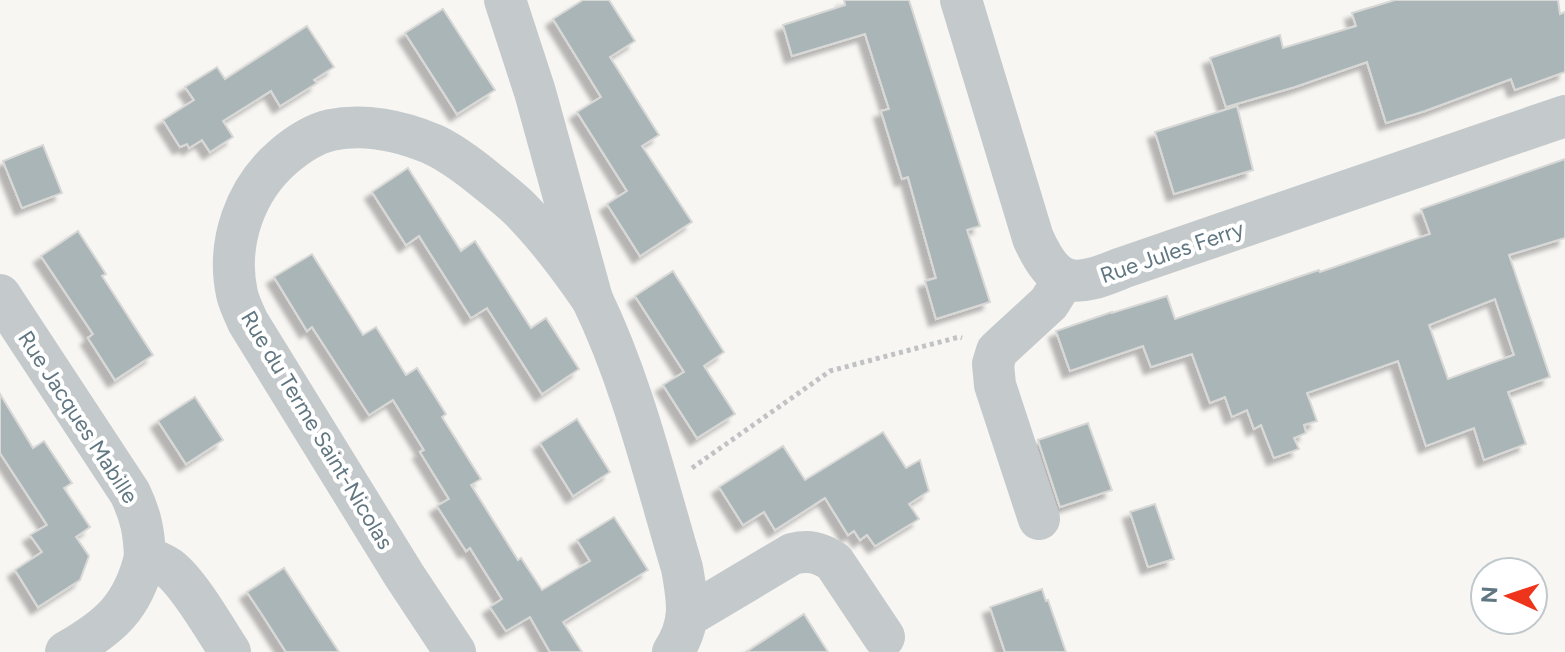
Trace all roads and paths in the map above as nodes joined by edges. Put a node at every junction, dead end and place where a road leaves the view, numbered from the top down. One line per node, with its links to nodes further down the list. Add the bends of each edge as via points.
1 (505, 0): 6 (street, Rue du Terme Saint-Nicolas)
2 (961, 0): 4 (street, via 1033,238 1042,259)
3 (1565, 116): 4 (street, Rue Jules Ferry, via 1097,278)
4 (1064, 279): 7 (street, via 1049,303)
5 (0, 295): 10 (street, Rue Jacques Mabille, via 130,493 144,530)
6 (592, 299): 8 (street, Rue du Terme Saint-Nicolas, via 625,379); 15 (street, Rue du Terme Saint-Nicolas, via 548,240 499,191 434,145 394,131 329,130 298,144 271,167 237,229 237,295 248,322)
7 (997, 351): 8 (path, via 959,337 830,371); 9 (street, via 995,385)
8 (659, 492): 11 (street, Rue du Terme Saint-Nicolas, via 686,589)
9 (1039, 519)
10 (145, 557): 13 (street, via 140,580 112,621); 14 (street, via 172,570)
11 (680, 634): 12 (street, Rue du Terme Saint-Nicolas, via 792,554 807,551 834,562)
12 (884, 637)
13 (66, 652)
14 (230, 652)
15 (455, 652)

